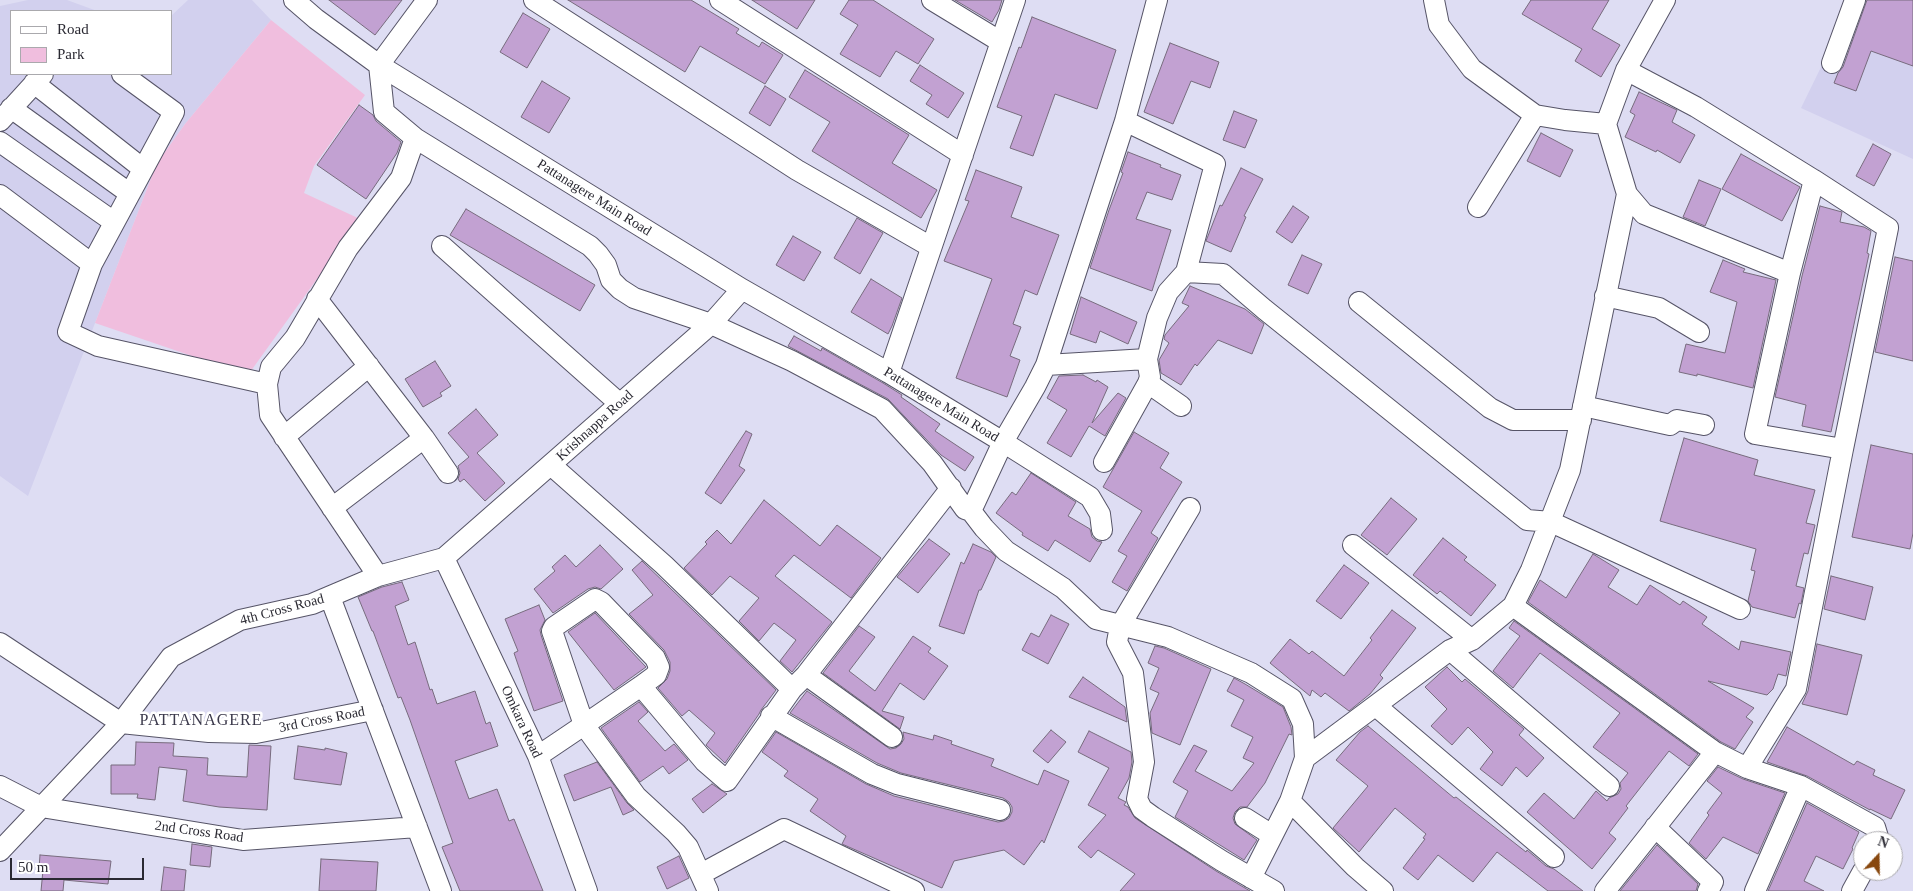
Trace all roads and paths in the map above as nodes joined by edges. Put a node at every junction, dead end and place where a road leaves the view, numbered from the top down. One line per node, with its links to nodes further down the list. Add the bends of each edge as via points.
1 (294, 0): 13 (street, Pattanagere Main Road)
2 (427, 0): 13 (street)
3 (534, 0): 32 (street, via 798,170)
4 (720, 0): 23 (street)
5 (932, 0): 11 (street)
6 (1015, 0): 11 (street)
7 (1156, 0): 19 (street)
8 (1434, 0): 18 (street, via 1439,26 1472,69)
9 (1665, 0): 14 (street)
10 (1855, 0): 12 (street)
11 (1001, 42): 23 (street)
12 (1832, 63)
13 (379, 65): 21 (street, via 384,112); 36 (street, Pattanagere Main Road)
14 (1626, 70): 20 (street); 25 (street, via 1696,106)
15 (123, 75): 24 (street, via 174,112)
16 (39, 78): 17 (street); 24 (street)
17 (6, 114): 26 (street)
18 (1535, 115): 20 (street); 29 (street)
19 (1125, 121): 34 (street, via 1216,164); 43 (street)
20 (1606, 124): 27 (street)
21 (415, 138): 38 (street, via 401,178 348,248); 40 (street, via 590,246 620,290 634,298)
22 (0, 142): 30 (street)
23 (963, 155): 32 (street)
24 (142, 168): 26 (street)
25 (1814, 180): 35 (street); 55 (street, via 1888,228)
26 (129, 193): 30 (street)
27 (1627, 194): 35 (street, via 1644,214); 37 (street)
28 (0, 195): 33 (street)
29 (1478, 207)
30 (114, 222): 33 (street)
31 (442, 246): 48 (street)
32 (931, 247): 45 (street)
33 (92, 264): 47 (street, via 68,332 98,346)
34 (1186, 272): 42 (street, via 1168,292 1157,318); 63 (street, via 1223,274 1527,520)
35 (1790, 273): 55 (street, via 1755,434)
36 (742, 289): 40 (street, Krishnappa Road); 45 (street, Pattanagere Main Road)
37 (1605, 296): 41 (street, via 1659,308); 50 (street)
38 (317, 300): 44 (street); 47 (street, via 295,338 271,367)
39 (1359, 302): 50 (street, via 1490,408 1513,420)
40 (711, 324): 48 (street, Krishnappa Road); 59 (street, via 792,361 882,410)
41 (1699, 332)
42 (1147, 359): 43 (street); 46 (street)
43 (1046, 365): 54 (street)
44 (369, 366): 52 (street); 53 (street)
45 (889, 374): 54 (street, Pattanagere Main Road)
46 (1148, 383): 49 (street); 56 (street)
47 (268, 384): 52 (street, via 270,416)
48 (620, 404): 57 (street, Krishnappa Road)
49 (1181, 406)
50 (1582, 413): 51 (street, via 1670,425 1678,420); 63 (street, via 1570,470)
51 (1704, 425)
52 (284, 438): 60 (street)
53 (424, 438): 58 (street); 60 (street)
54 (1003, 442): 62 (street, Pattanagere Main Road); 64 (street, via 1090,497 1100,514)
55 (1843, 449): 86 (street, via 1796,689)
56 (1104, 462)
57 (551, 465): 66 (street, Krishnappa Road); 75 (street)
58 (448, 473)
59 (951, 488): 62 (street, via 965,508); 75 (street)
60 (332, 508): 67 (street)
61 (1190, 508): 71 (street)
62 (971, 511): 71 (street, via 1006,551 1063,588 1096,619)
63 (1551, 522): 69 (street); 70 (street)
64 (1102, 530)
65 (1353, 545): 72 (street)
66 (444, 558): 67 (street, 4th Cross Road); 84 (street, Omkara Road)
67 (378, 576): 68 (street, 4th Cross Road)
68 (330, 597): 78 (street); 80 (street, 4th Cross Road, via 240,620 170,657)
69 (1513, 606): 72 (street); 83 (street)
70 (1740, 609)
71 (1120, 626): 85 (street, via 1168,637 1251,673 1292,699 1303,724); 100 (street, via 1117,642 1133,672 1144,762 1137,799 1142,809)
72 (1472, 640): 74 (street)
73 (0, 643): 80 (street)
74 (1450, 650): 77 (street); 88 (street)
75 (799, 682): 79 (street); 82 (street)
76 (641, 686): 79 (street, via 705,762 727,781); 81 (street); 81 (street, via 656,676 659,667 655,658 600,602 592,600 552,631)
77 (1376, 706): 85 (street); 99 (street)
78 (373, 710): 80 (street, 3rd Cross Road, via 256,733); 94 (street)
79 (772, 716): 92 (street, via 872,774 897,784)
80 (121, 723): 91 (street, 4th Cross Road)
81 (584, 725): 84 (street); 101 (street, via 636,796 688,847)
82 (892, 737)
83 (1715, 752): 86 (street); 95 (street)
84 (538, 756): 103 (street, Omkara Road)
85 (1305, 758): 90 (street)
86 (1746, 768): 89 (street)
87 (0, 786): 91 (street, 2nd Cross Road)
88 (1609, 786)
89 (1801, 786): 96 (street, via 1875,827); 109 (street)
90 (1290, 801): 97 (street); 106 (street)
91 (41, 807): 94 (street, 2nd Cross Road, via 243,840); 98 (street, 4th Cross Road)
92 (1000, 810)
93 (1245, 818): 97 (street)
94 (417, 827): 102 (street)
95 (1655, 827): 107 (street); 108 (street, via 1713,882)
96 (1876, 831)
97 (1272, 836): 100 (street)
98 (0, 851)
99 (1554, 857)
100 (1251, 878): 105 (street)
101 (705, 882): 104 (street, via 784,829)
102 (441, 891)
103 (587, 891)
104 (914, 891)
105 (1274, 891)
106 (1383, 891)
107 (1606, 891)
108 (1708, 891)
109 (1755, 891)

